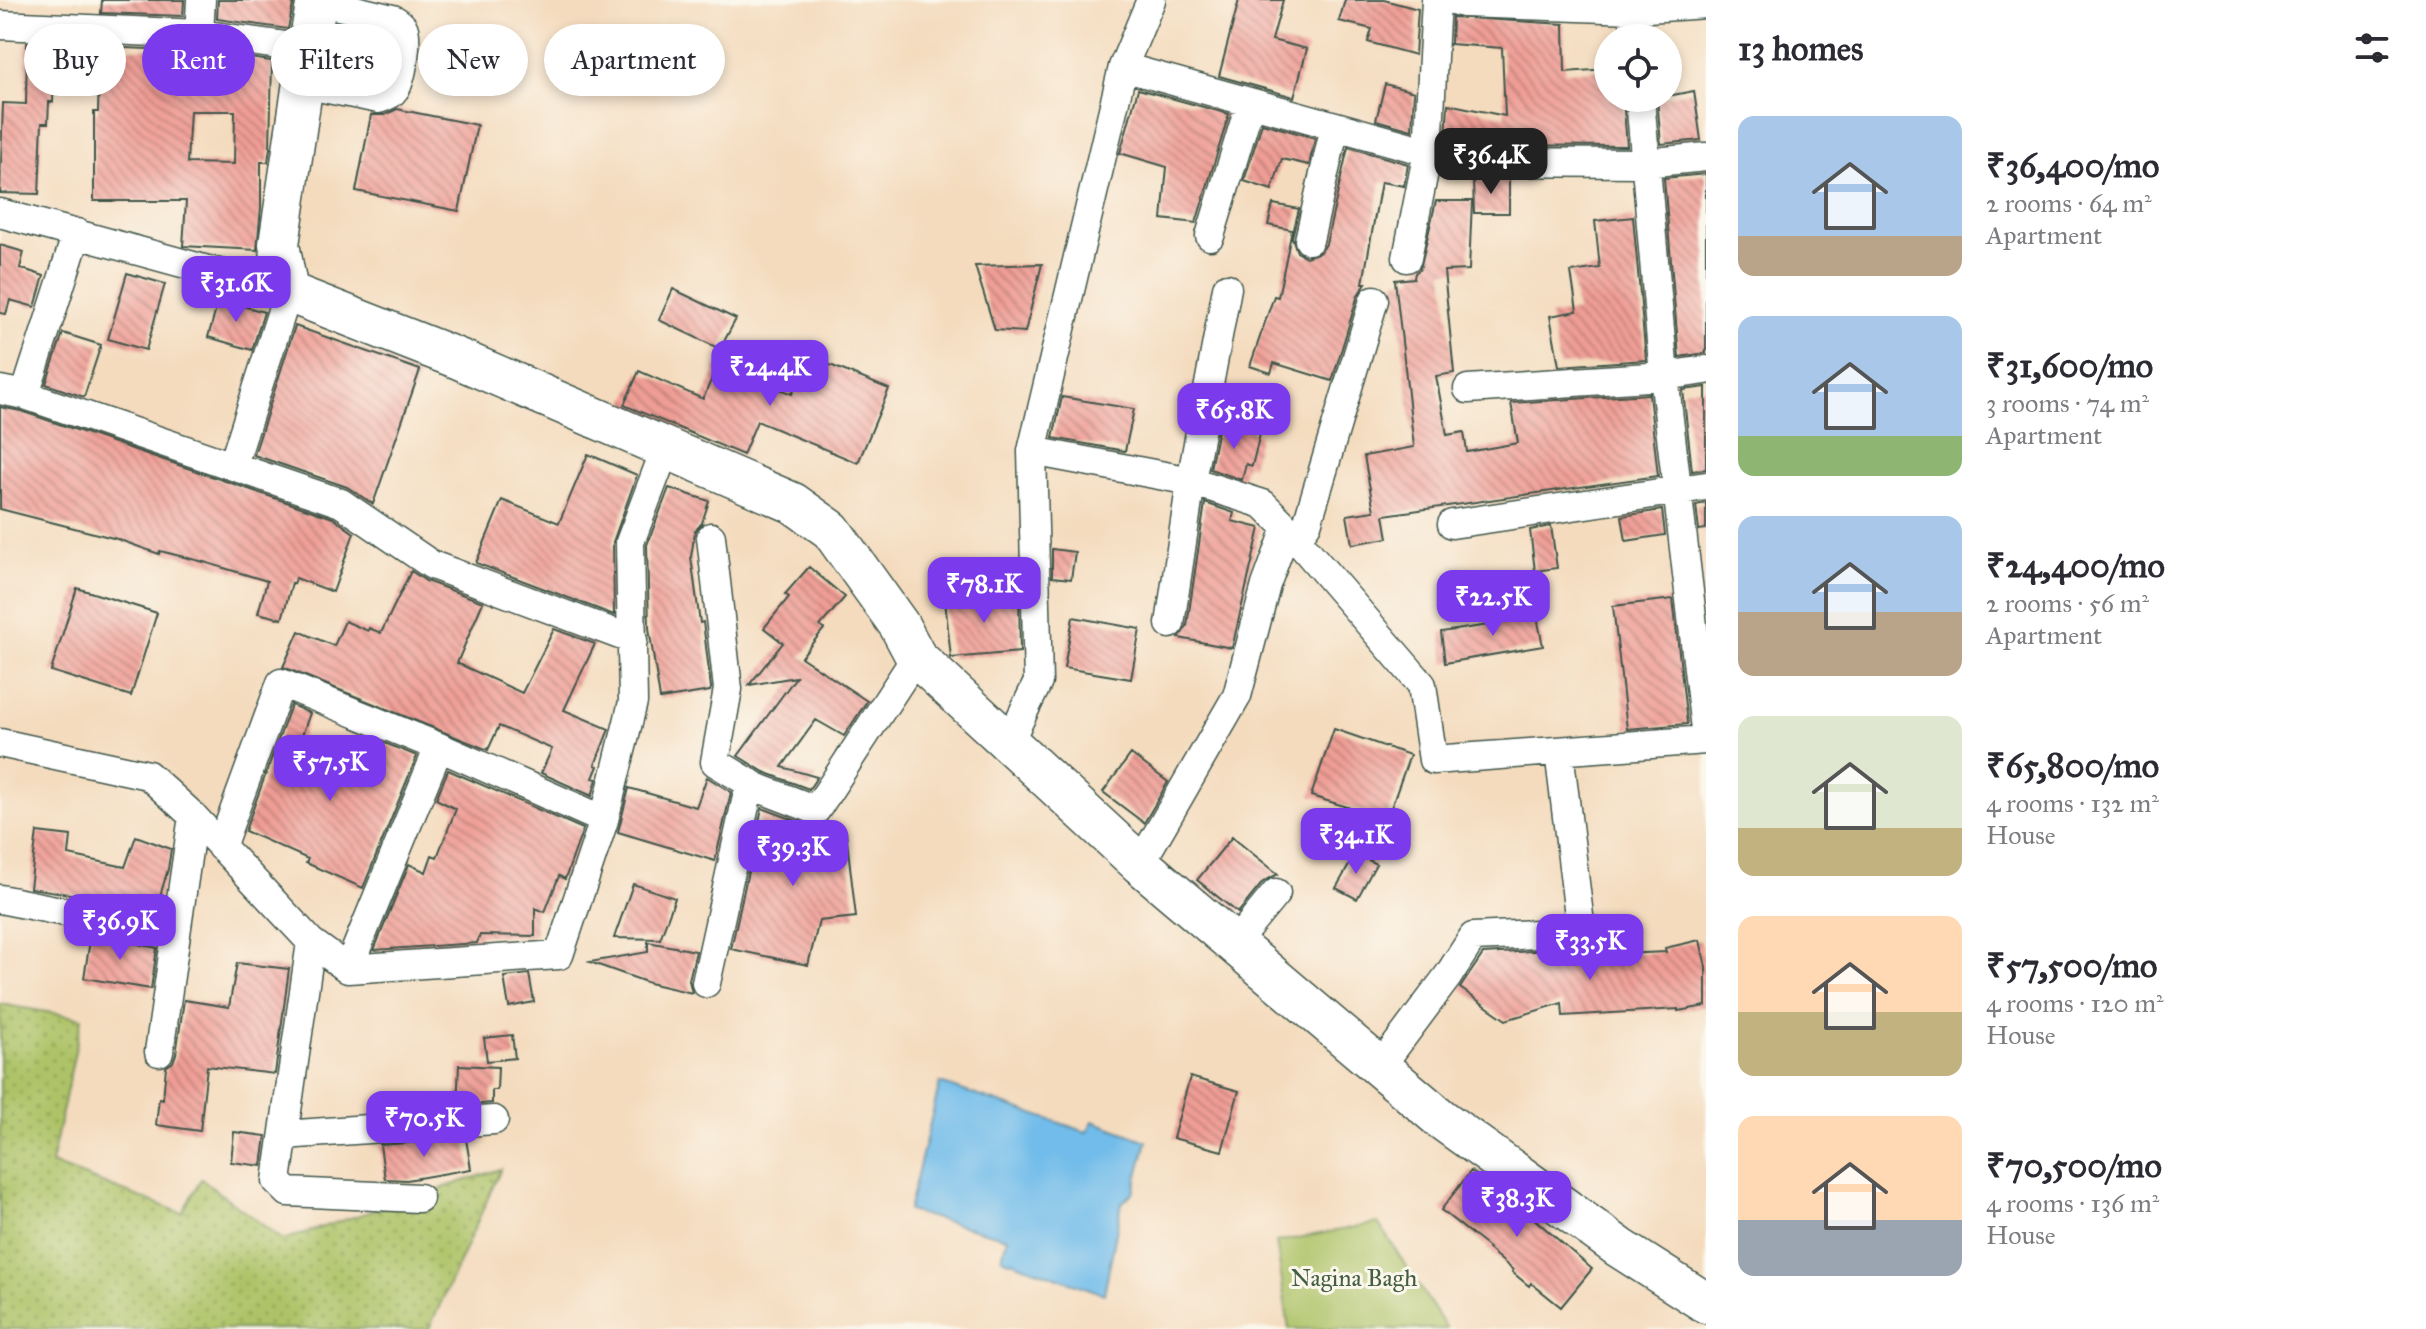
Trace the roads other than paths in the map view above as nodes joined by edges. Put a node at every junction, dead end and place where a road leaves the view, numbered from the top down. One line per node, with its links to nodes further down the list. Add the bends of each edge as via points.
1 (201, 0): 8 (street)
2 (1151, 0): 15 (street)
3 (1436, 0): 20 (street)
4 (1453, 0): 7 (street)
5 (317, 1): 9 (street); 10 (street)
6 (1706, 4): 7 (street)
7 (1633, 5)
8 (200, 24)
9 (313, 24)
10 (400, 24)
11 (0, 25): 13 (street)
12 (402, 26): 14 (street)
13 (142, 31)
14 (402, 67)
15 (1123, 67): 17 (street); 36 (street)
16 (301, 96): 29 (street, via 279,244)
17 (1250, 104): 19 (street); 25 (street)
18 (1641, 112): 22 (street)
19 (1335, 126): 20 (street); 26 (street)
20 (1428, 151): 22 (street, via 1465,162); 27 (street)
21 (1706, 157): 22 (street)
22 (1645, 163): 32 (street)
23 (0, 213): 24 (street)
24 (77, 233): 29 (street); 34 (street)
25 (1210, 236)
26 (1309, 240)
27 (1407, 258)
28 (1227, 288): 38 (street)
29 (288, 292): 35 (street, via 459,359); 37 (street)
30 (1374, 300): 42 (street, via 1307,524)
31 (1706, 370): 32 (street)
32 (1664, 376): 33 (street); 40 (street)
33 (1468, 389)
34 (12, 393): 37 (street)
35 (665, 450): 45 (street, via 630,542); 46 (street, via 793,503 831,530)
36 (1032, 451): 38 (street); 49 (street, via 1038,682)
37 (233, 465): 45 (street, via 341,503 432,565)
38 (1191, 481): 42 (street, via 1263,504); 44 (street)
39 (1706, 486): 40 (street)
40 (1677, 488): 41 (street); 47 (street)
41 (1452, 524)
42 (1291, 533): 51 (street, via 1422,685 1433,760); 56 (street, via 1266,585 1237,696)
43 (711, 537): 52 (street, via 728,689 715,762)
44 (1170, 624)
45 (633, 640): 54 (street, via 633,702)
46 (916, 657): 49 (street); 52 (street, via 816,810)
47 (1706, 739): 51 (street)
48 (0, 743): 53 (street, via 148,775)
49 (1008, 744): 56 (street)
50 (439, 747): 54 (street); 55 (street, via 281,683); 62 (street)
51 (1559, 751): 65 (street, via 1581,932 1473,937)
52 (750, 783): 63 (street)
53 (193, 816): 55 (street); 59 (street)
54 (604, 820): 62 (street, via 559,955)
55 (221, 847): 60 (street)
56 (1140, 864): 61 (street)
57 (1276, 893): 61 (street)
58 (0, 899): 59 (street)
59 (176, 934): 64 (street)
60 (311, 942): 62 (street); 67 (street)
61 (1234, 944): 65 (street)
62 (348, 969)
63 (706, 983)
64 (159, 1052)
65 (1380, 1067): 69 (street, via 1441,1119)
66 (494, 1120): 67 (street)
67 (284, 1135): 68 (street, via 277,1181 288,1192)
68 (419, 1198)
69 (1706, 1303)

